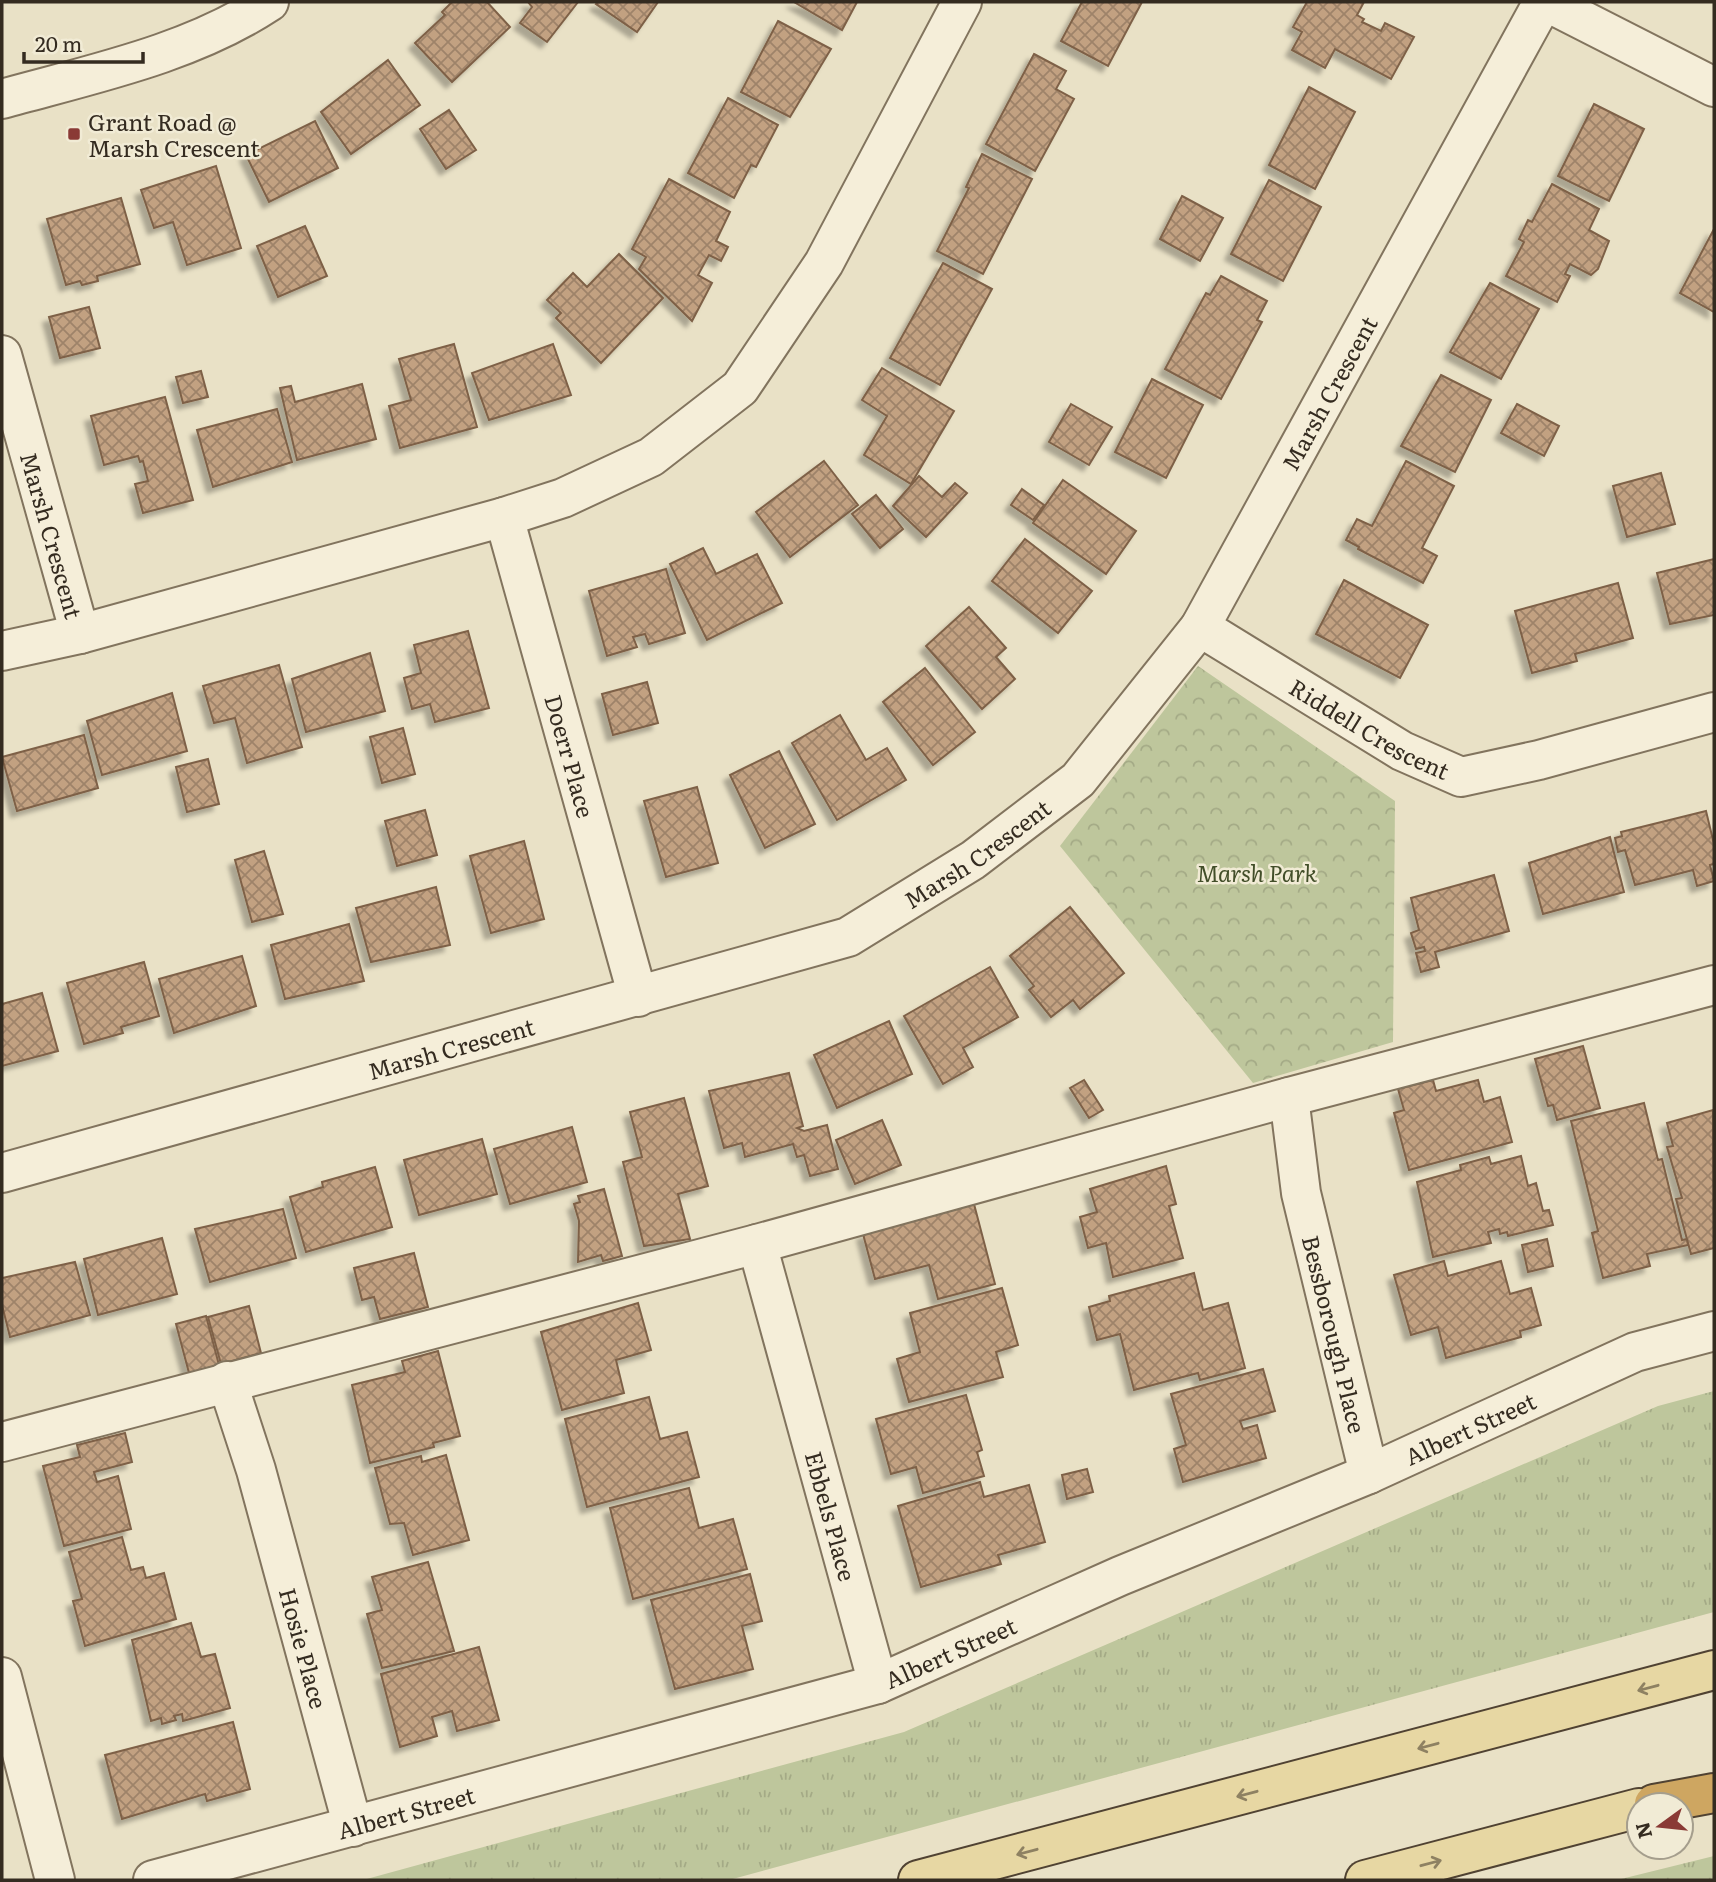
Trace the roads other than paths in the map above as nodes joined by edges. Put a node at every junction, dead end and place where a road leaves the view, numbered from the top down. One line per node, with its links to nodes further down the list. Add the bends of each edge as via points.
1 (269, 2): 5 (street, via 244,18 146,59)
2 (962, 2): 7 (street, Marsh Crescent, via 824,263 740,388 651,457 562,498)
3 (1545, 2): 4 (street); 8 (street, Marsh Crescent)
4 (1714, 87)
5 (2, 99)
6 (2, 355): 9 (street, Marsh Crescent)
7 (504, 517): 9 (street, Marsh Crescent); 13 (street, Doerr Place)
8 (1200, 627): 11 (street, Riddell Crescent, via 1402,751 1461,777); 13 (street, Marsh Crescent, via 1078,780 973,860 848,937)
9 (80, 634): 10 (street, Marsh Crescent)
10 (2, 651)
11 (1714, 712)
12 (1714, 985): 14 (street)
13 (638, 997): 15 (street, Marsh Crescent)
14 (1289, 1097): 16 (street); 20 (street, Bessborough Place, via 1301,1193)
15 (2, 1173)
16 (757, 1244): 18 (street); 23 (street, Ebbels Place)
17 (1714, 1331): 20 (street, Albert Street, via 1635,1352)
18 (227, 1381): 19 (street); 27 (street, Hosie Place, via 256,1470)
19 (2, 1443)
20 (1369, 1474): 23 (street, Albert Street, via 1120,1576)
21 (1714, 1670): 30 (main road, one-way to 30)
22 (2, 1678): 28 (street)
23 (878, 1684): 27 (street, Albert Street)
24 (1714, 1790): 25 (highway)
25 (1695, 1795)
26 (1625, 1812): 31 (main road, one-way to 26)
27 (353, 1827): 29 (street, Albert Street)
28 (55, 1880)
29 (153, 1880)
30 (918, 1880)
31 (1365, 1880)

